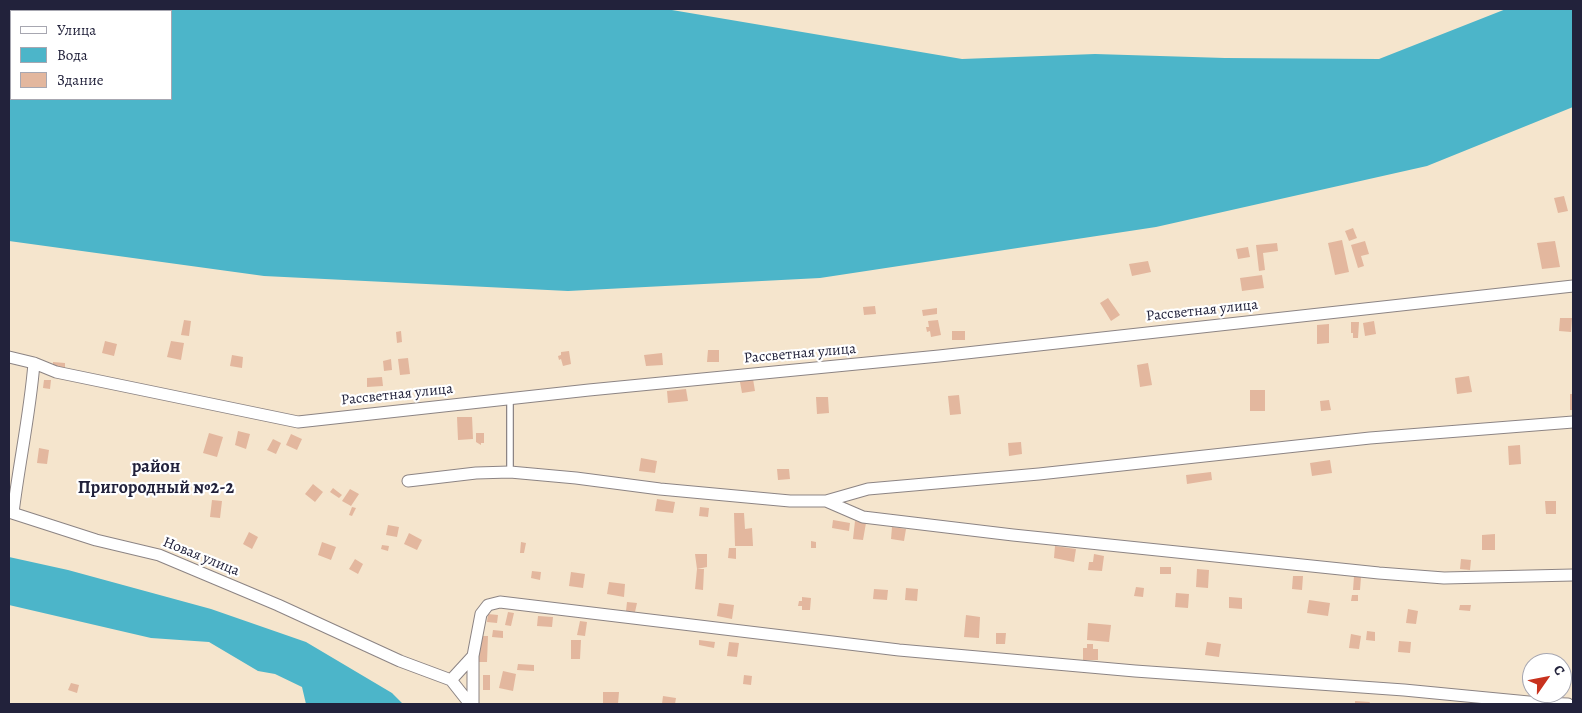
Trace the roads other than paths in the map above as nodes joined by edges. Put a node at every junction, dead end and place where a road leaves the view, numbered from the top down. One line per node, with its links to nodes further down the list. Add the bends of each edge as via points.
1 (1573, 286): 4 (street, Рассветная улица, via 939,356)
2 (9, 357): 3 (street)
3 (34, 363): 4 (street, Рассветная улица, via 56,372 298,422); 9 (street, Новая улица)
4 (510, 398): 6 (lane)
5 (1573, 422): 8 (street, via 1370,438 1039,474 868,488)
6 (510, 472): 7 (street); 8 (street, via 790,501)
7 (408, 481)
8 (826, 501): 10 (street, via 863,517 1379,573 1444,578)
9 (11, 513): 12 (street, Новая улица, via 96,540 159,555 400,661)
10 (1573, 575)
11 (473, 656): 12 (street); 13 (street); 14 (street, via 481,614 488,605 500,602 899,650)
12 (451, 680): 13 (street)
13 (471, 704)
14 (1568, 704)

